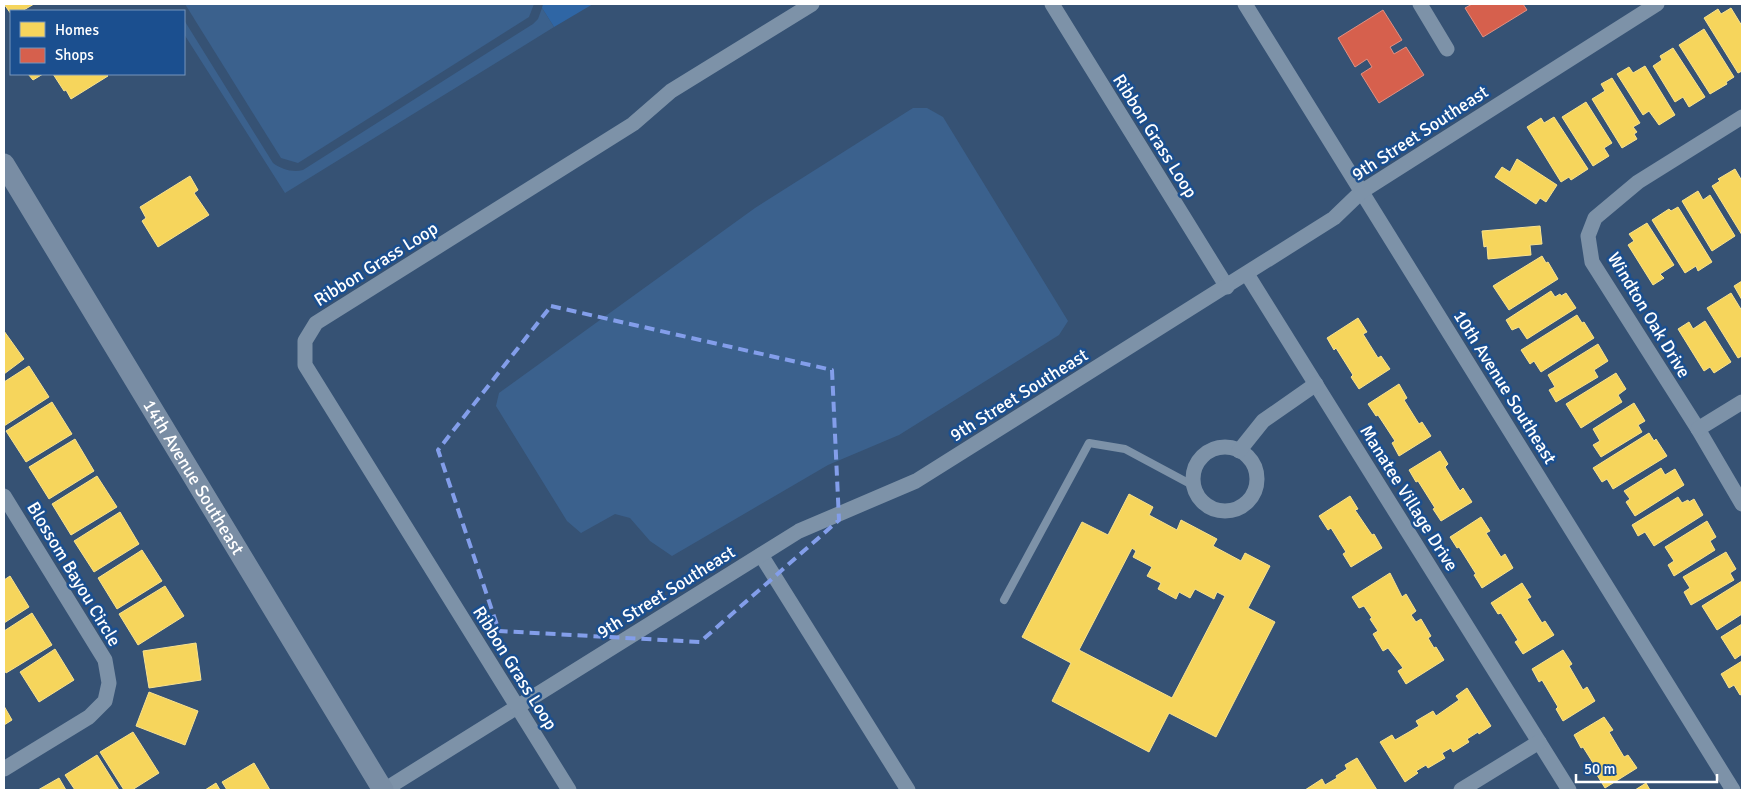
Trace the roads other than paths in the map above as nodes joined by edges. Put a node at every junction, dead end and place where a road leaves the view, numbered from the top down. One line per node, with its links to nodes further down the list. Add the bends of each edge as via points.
1 (812, 4): 21 (street, Ribbon Grass Loop, via 671,91 633,124 316,323 305,341 305,365)
2 (1052, 4): 11 (street, Ribbon Grass Loop)
3 (1245, 4): 9 (street, 10th Avenue Southeast)
4 (1420, 4): 6 (street)
5 (1657, 4): 9 (street, 9th Street Southeast)
6 (1447, 49)
7 (1742, 117): 14 (street, Windton Oak Drive, via 1638,182 1595,218 1588,236 1592,262)
8 (4, 164): 24 (street, 14th Avenue Southeast)
9 (1361, 192): 10 (street, 9th Street Southeast, via 1334,218); 29 (street, 10th Avenue Southeast)
10 (1248, 274): 11 (street, 9th Street Southeast); 12 (street, Manatee Village Drive)
11 (1227, 287): 19 (street, 9th Street Southeast, via 916,480 800,530)
12 (1316, 384): 15 (street, via 1263,421); 22 (street, Manatee Village Drive)
13 (1742, 402): 14 (street)
14 (1698, 430): 18 (street, Windton Oak Drive)
15 (1239, 451): 16 (street, via 1220,448 1202,457 1196,466); 16 (street, via 1248,457 1257,476 1252,497 1245,505 1235,510 1214,509 1198,496)
16 (1194, 486): 20 (lane, via 1125,449 1089,443)
17 (4, 496): 23 (street, Blossom Bayou Circle, via 105,660 109,683 104,701 89,717)
18 (1742, 504)
19 (761, 555): 21 (street, 9th Street Southeast); 26 (street)
20 (1004, 600)
21 (517, 707): 24 (street, 9th Street Southeast); 25 (street, Ribbon Grass Loop)
22 (1539, 742): 27 (street); 28 (street, Manatee Village Drive)
23 (4, 770)
24 (383, 790)
25 (569, 790)
26 (908, 790)
27 (1462, 790)
28 (1570, 790)
29 (1734, 790)

